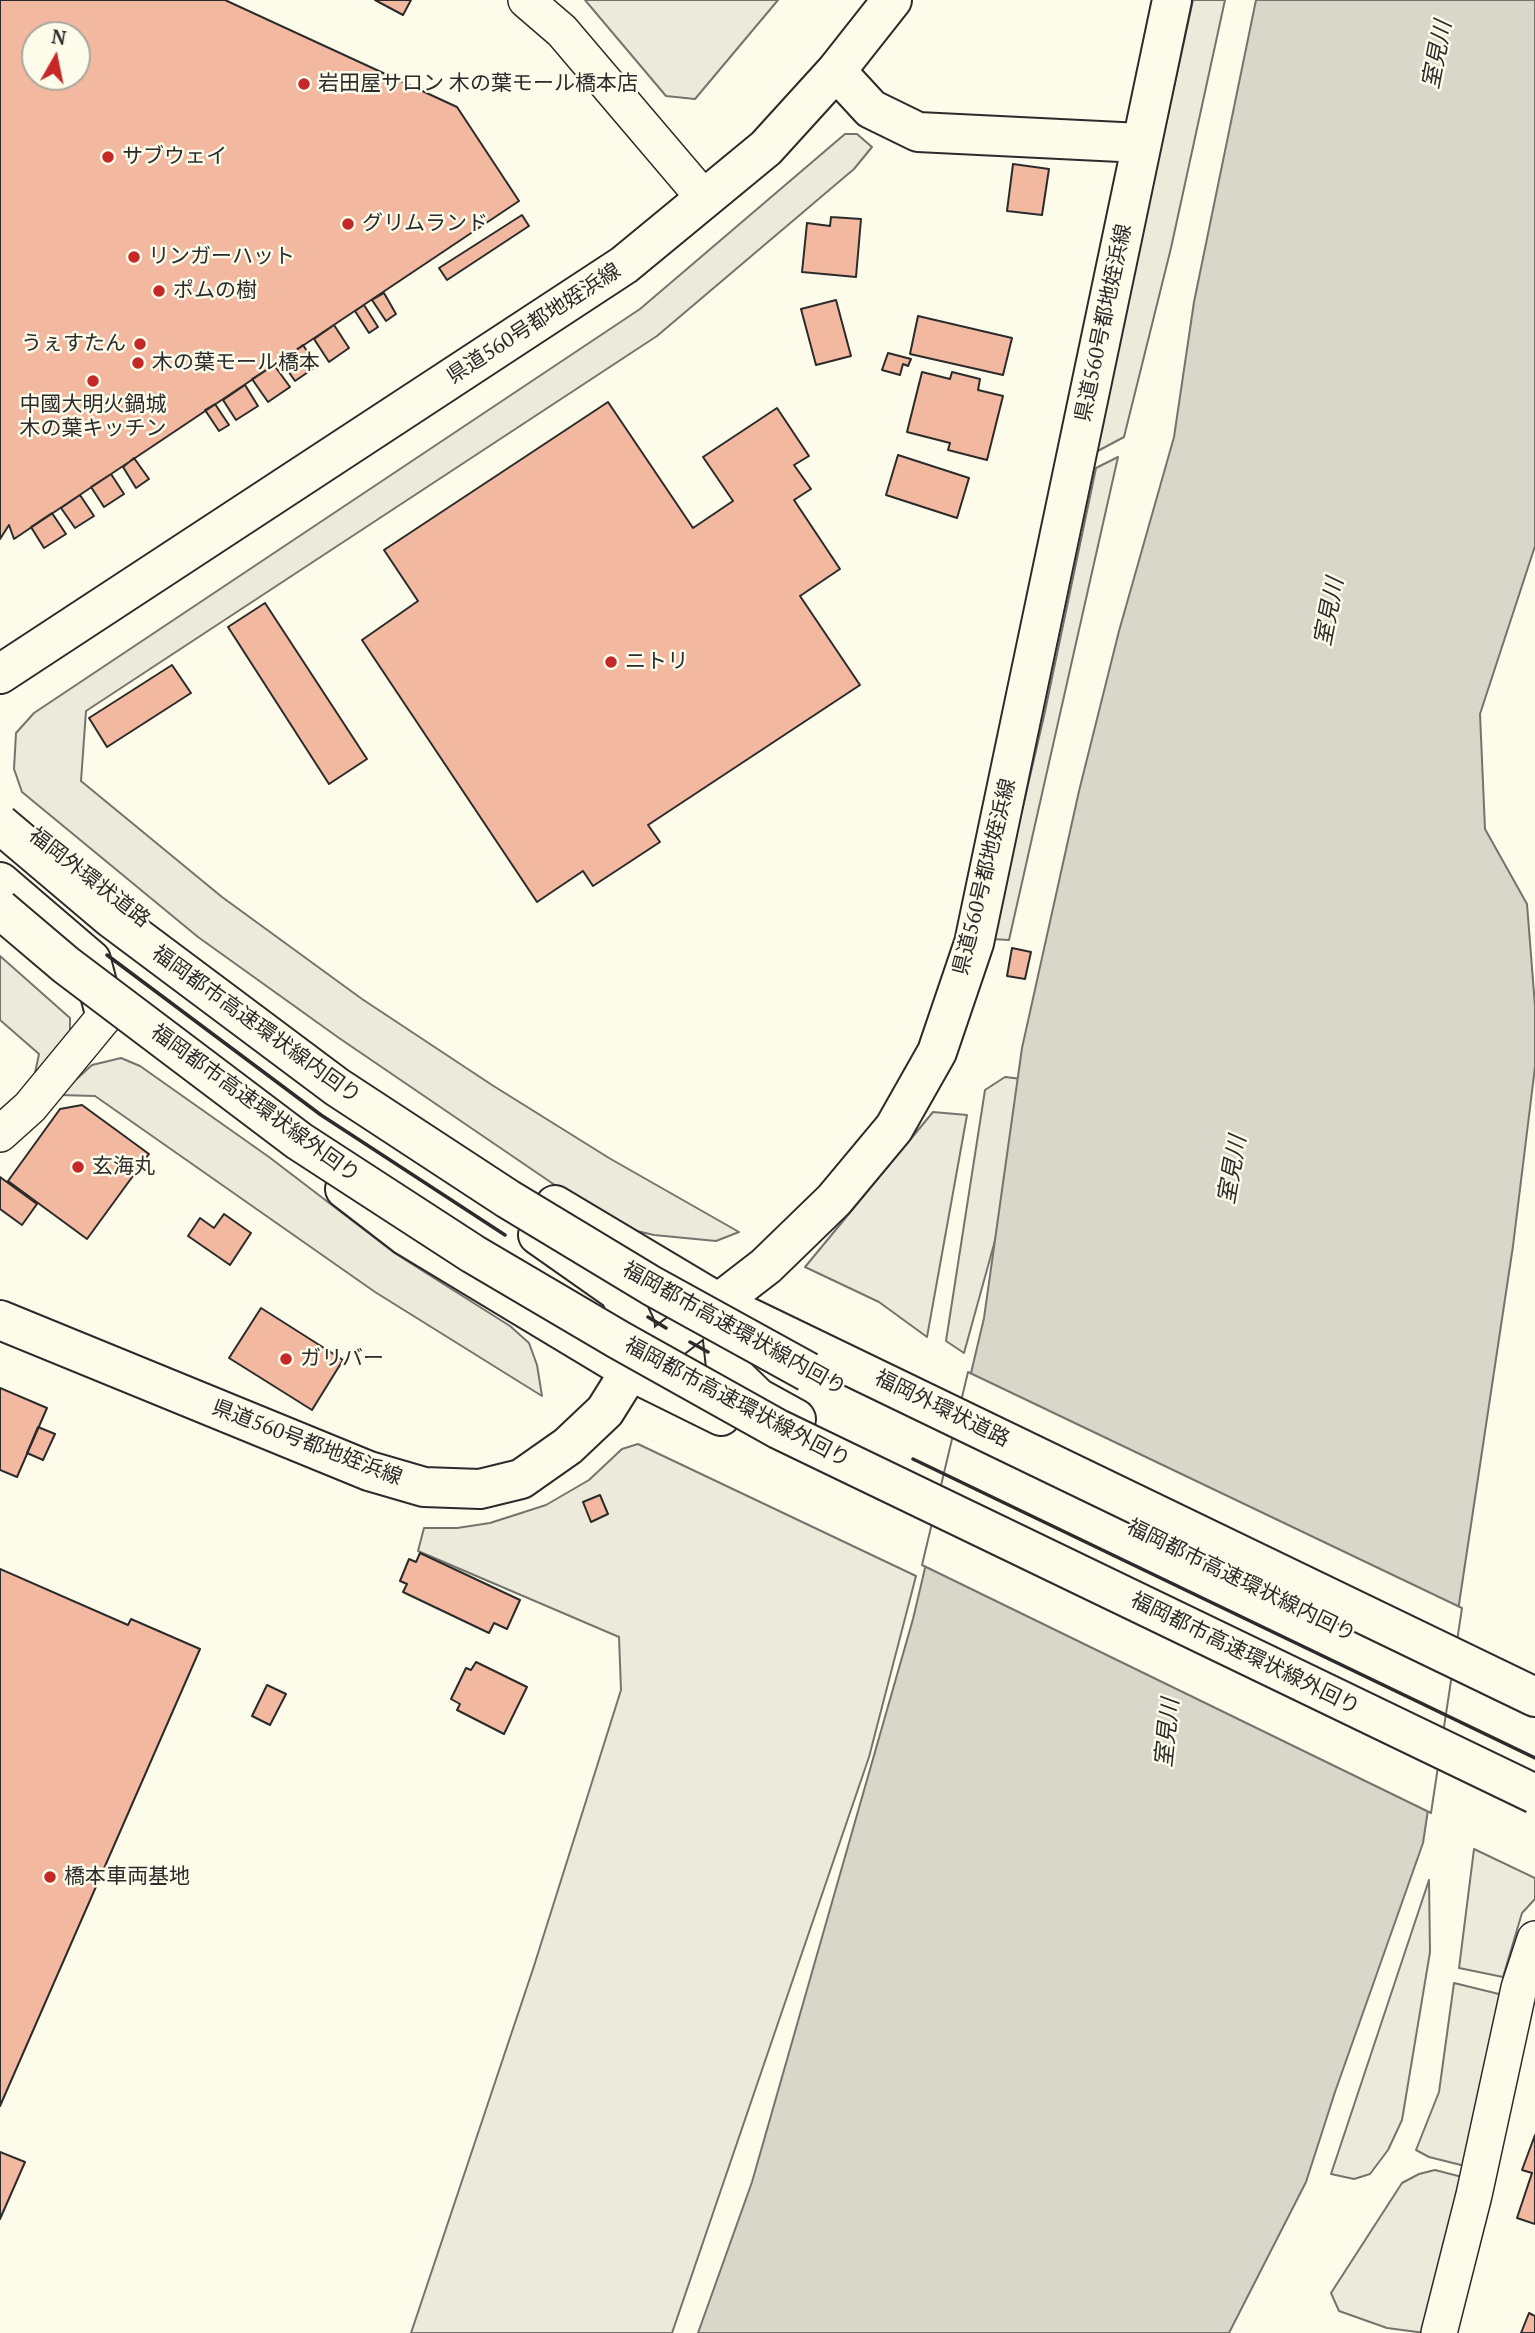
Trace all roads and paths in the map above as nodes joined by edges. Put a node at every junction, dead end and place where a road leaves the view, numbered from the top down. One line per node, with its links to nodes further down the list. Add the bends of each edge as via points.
1 (526, 0): 6 (street, via 562,31)
2 (892, 0): 4 (main road, 県道560号都地姪浜線)
3 (1172, 0): 5 (main road, 県道560号都地姪浜線)
4 (836, 71): 5 (main road, via 871,108 918,132); 6 (main road, 県道560号都地姪浜線, via 766,148)
5 (1141, 143): 16 (main road, 県道560号都地姪浜線, via 974,943 937,1052 894,1128 834,1200 766,1266)
6 (704, 198): 7 (main road, 県道560号都地姪浜線, via 624,265)
7 (0, 674)
8 (0, 808): 15 (main road, 福岡外環状道路, via 274,1019)
9 (0, 824): 21 (main road, 福岡都市高速環状線内回り, bridge, via 111,918 337,1087 652,1286 808,1372)
10 (0, 882): 13 (main road, via 91,960)
11 (0, 909): 22 (main road, 福岡都市高速環状線外回り, bridge, via 66,965 299,1141 473,1254 619,1340 778,1429)
12 (0, 928): 13 (main road)
13 (105, 1016): 14 (street, via 30,1107); 18 (main road, via 280,1139 407,1236)
14 (0, 1134)
15 (455, 1146): 16 (main road, 福岡外環状道路); 18 (main road, via 492,1202 619,1292 635,1326)
16 (719, 1303): 18 (main road, 県道560号都地姪浜線); 19 (main road, via 726,1367 758,1398); 20 (main road, 福岡外環状道路)
17 (0, 1320): 18 (main road, 県道560号都地姪浜線, via 369,1471 424,1487 480,1489 521,1479 568,1446 604,1411)
18 (630, 1371): 19 (main road)
19 (843, 1460): 23 (main road, bridge, via 974,1512 1051,1575)
20 (1535, 1697)
21 (1535, 1722)
22 (1535, 1794)
23 (1535, 1811)
24 (1535, 1938): 25 (street, via 1519,1987 1474,2195)
25 (1438, 2333)

